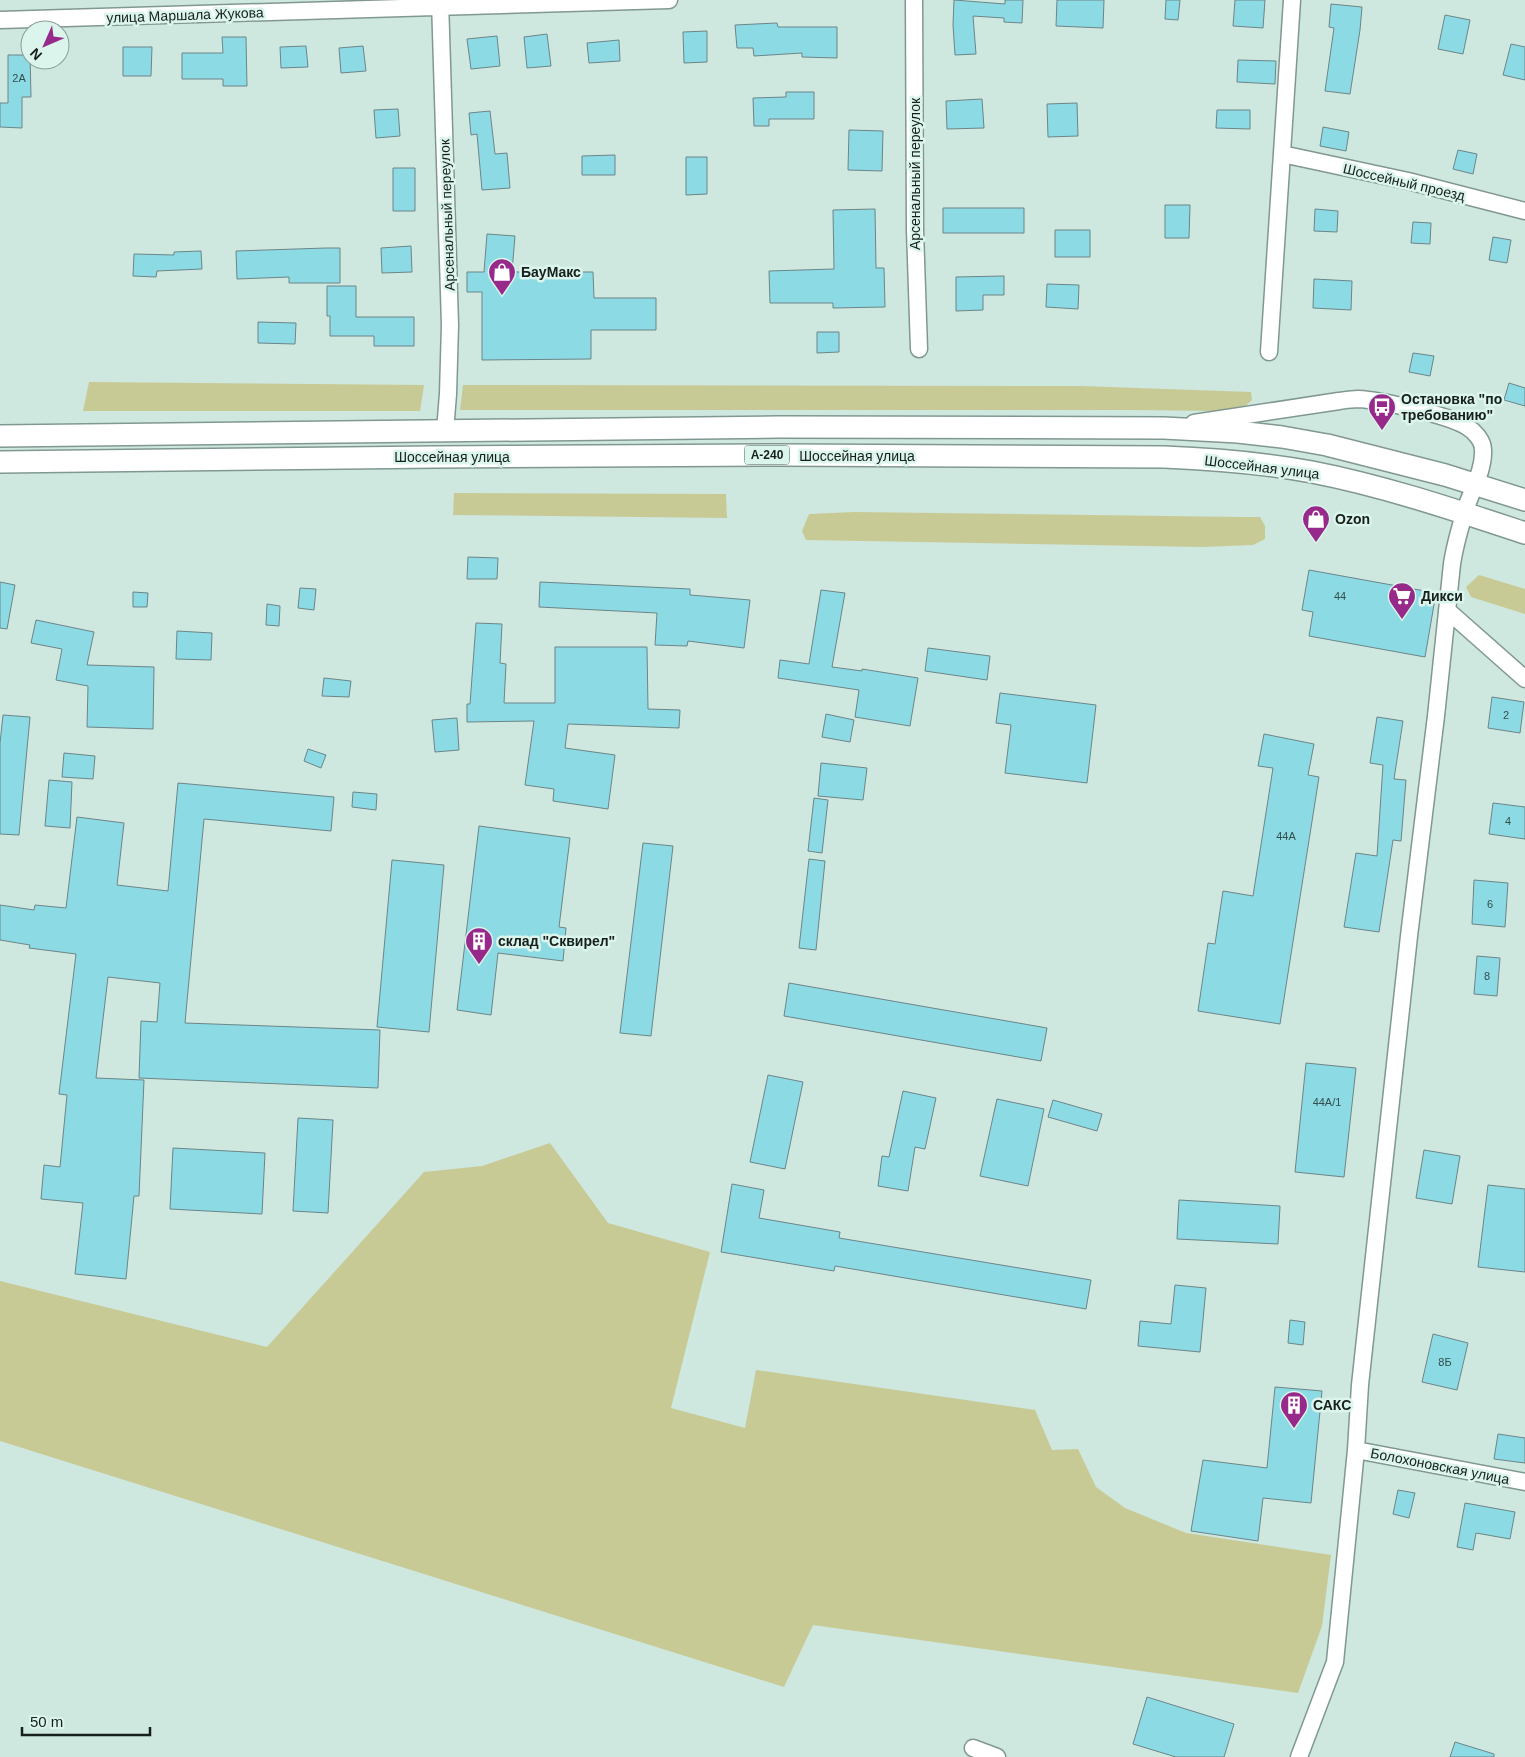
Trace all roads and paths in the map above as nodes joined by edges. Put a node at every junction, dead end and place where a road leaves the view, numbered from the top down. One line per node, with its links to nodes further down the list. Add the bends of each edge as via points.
1 (669, 0): 4 (street, улица Маршала Жукова)
2 (914, 0): 8 (street, Арсенальный переулок)
3 (1292, 0): 6 (street)
4 (441, 4): 5 (street, улица Маршала Жукова); 11 (street, Арсенальный переулок, via 450,325)
5 (0, 20)
6 (1282, 154): 7 (street, Шоссейный проезд); 9 (street)
7 (1525, 211)
8 (919, 349)
9 (1270, 352)
10 (1164, 428): 11 (main road, Шоссейная улица / А-240, via 779,427); 14 (main road, Шоссейная улица / А-240, via 1238,432 1327,445); 14 (street, via 1339,400 1375,401 1450,419 1474,432 1483,448 1483,462)
11 (445, 431): 12 (main road, Шоссейная улица / А-240)
12 (0, 436)
13 (0, 462): 16 (main road, Шоссейная улица / А-240, via 446,456 1164,457 1314,472)
14 (1475, 484): 15 (main road, Шоссейная улица / А-240); 16 (street)
15 (1525, 500)
16 (1465, 513): 17 (main road, Шоссейная улица / А-240); 18 (street, via 1455,544)
17 (1525, 533)
18 (1447, 610): 19 (street); 20 (street, via 1360,1386)
19 (1525, 679)
20 (1356, 1450): 21 (street, Болохоновская улица); 24 (street, via 1335,1662)
21 (1525, 1482)
22 (973, 1748): 23 (street)
23 (997, 1757)
24 (1299, 1757)

